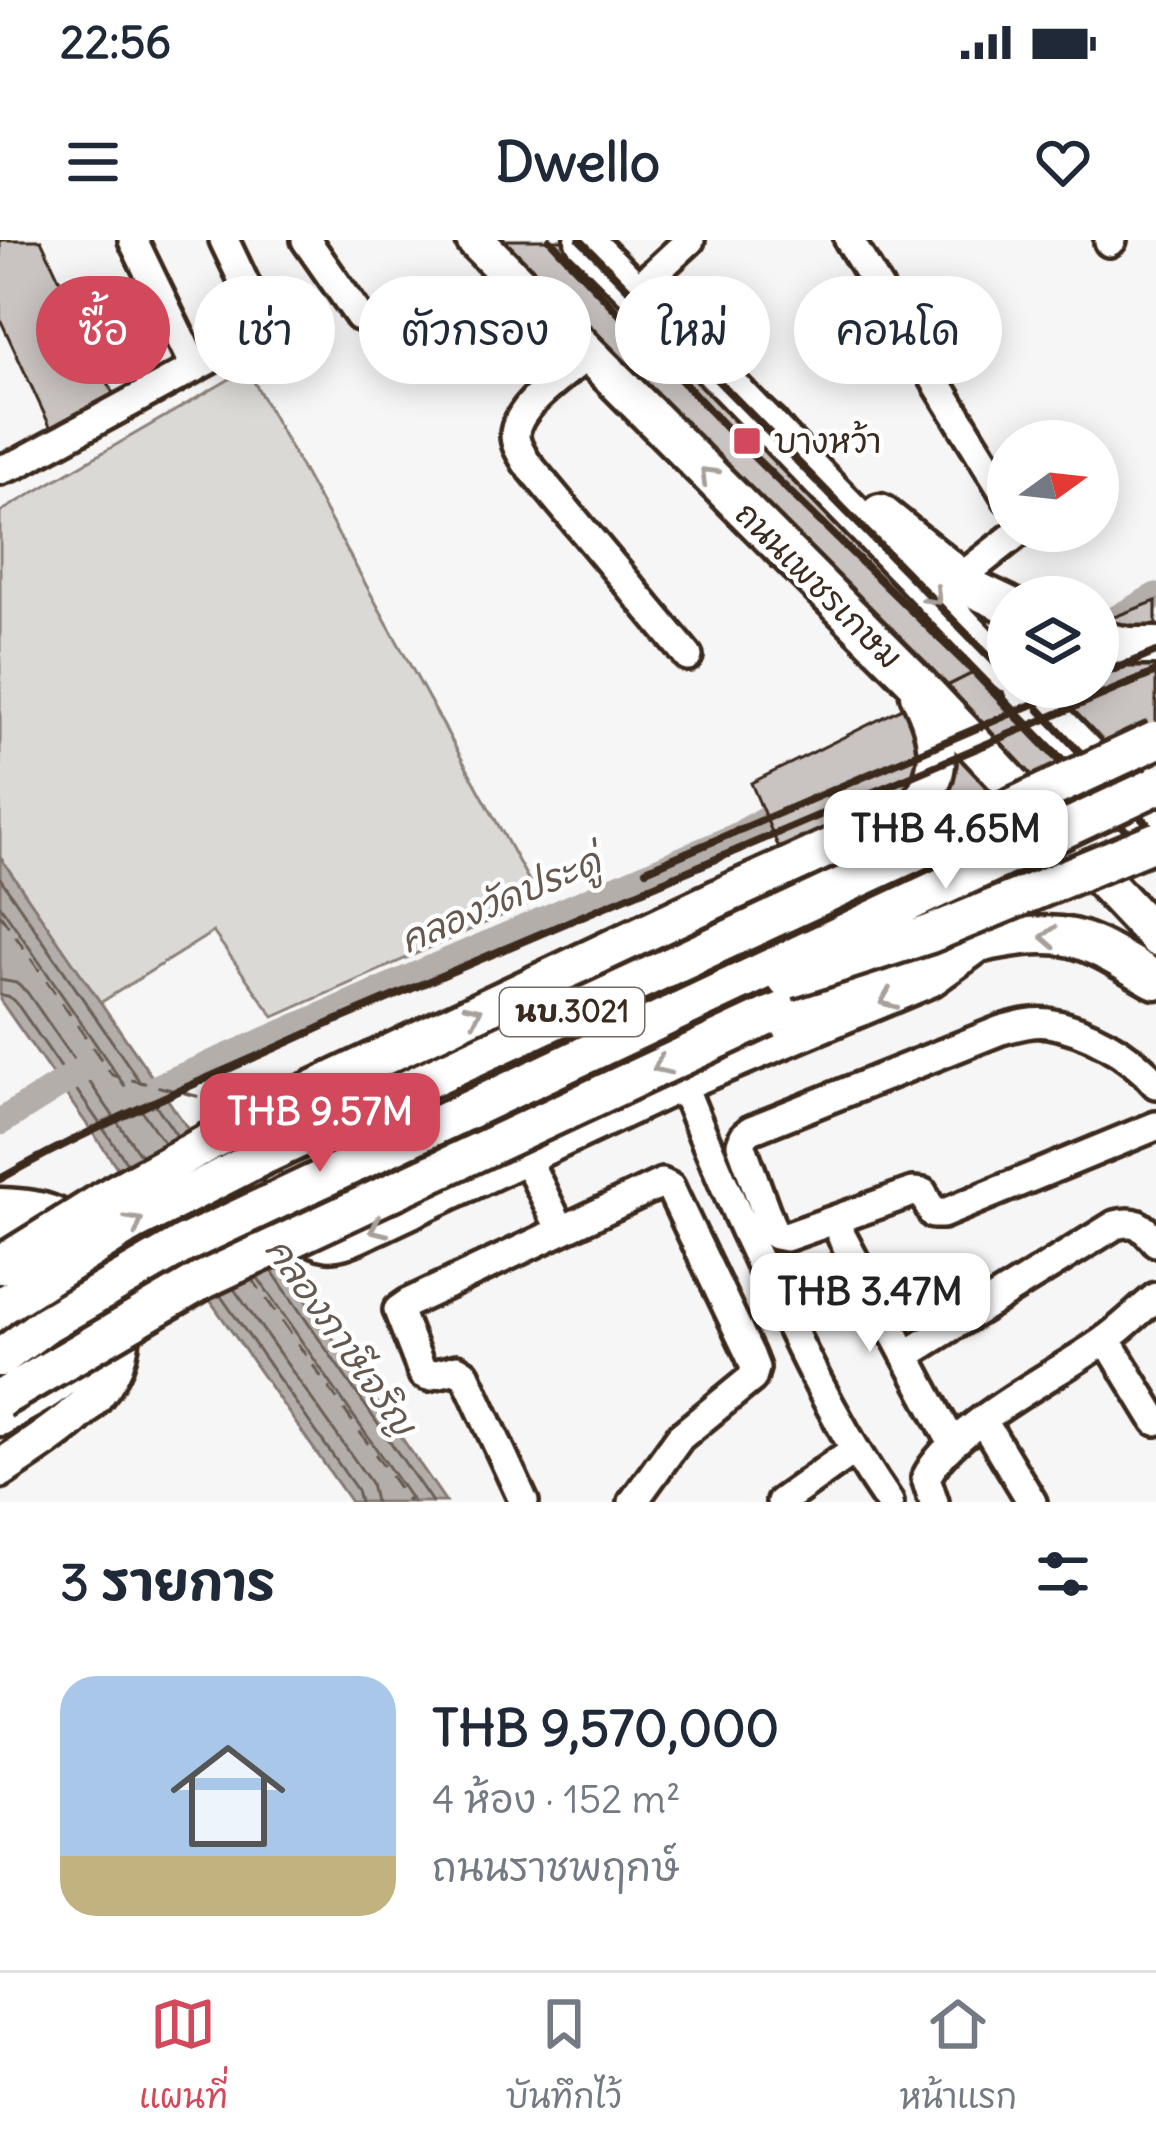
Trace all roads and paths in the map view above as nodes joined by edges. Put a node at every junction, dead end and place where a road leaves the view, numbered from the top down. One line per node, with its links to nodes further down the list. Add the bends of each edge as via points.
1 (133, 240): 14 (street)
2 (224, 240): 8 (street)
3 (306, 240): 12 (street)
4 (475, 240): 9 (main road, ถนนเพชรเกษม)
5 (584, 240): 10 (main road)
6 (690, 240): 11 (street)
7 (849, 240): 19 (street)
8 (241, 276)
9 (510, 276)
10 (619, 276)
11 (651, 276)
12 (358, 316)
13 (591, 359): 28 (main road, ถนนเพชรเกษม, one-way to 13)
14 (194, 366)
15 (194, 369): 20 (street)
16 (555, 384): 27 (street, via 525,409 516,443)
17 (727, 384): 26 (main road, one-way to 26)
18 (731, 384): 22 (main road)
19 (987, 465)
20 (0, 470)
21 (993, 552): 22 (street)
22 (960, 578): 23 (main road)
23 (987, 595)
24 (1119, 644): 25 (main road)
25 (1156, 646)
26 (987, 651)
27 (688, 656)
28 (910, 676): 33 (main road, ถนนเพชรเกษม); 35 (main road, via 933,729 936,773)
29 (1042, 708): 32 (main road)
30 (1156, 728): 32 (main road)
31 (1156, 740): 57 (main road, นบ.3021, one-way to 31, bridge, via 132,1223 261,1157)
32 (1094, 762): 36 (main road); 37 (main road)
33 (1013, 785): 37 (main road); 41 (main road, ถนนเพชรเกษม)
34 (1156, 786): 45 (main road, นบ.3021, bridge)
35 (927, 796): 39 (street); 55 (main road, one-way to 35, bridge, via 257,1116 913,810)
36 (1156, 825)
37 (1096, 830): 38 (main road); 40 (main road, via 1125,889)
38 (1156, 842): 45 (main road, bridge, via 910,941)
39 (892, 874): 43 (street, via 924,851 941,850 969,868 980,906 974,926); 49 (street, one-way to 39, via 334,1247 306,1237 280,1188 290,1154)
40 (1156, 928)
41 (1156, 937)
42 (988, 942): 43 (main road); 44 (main road, one-way to 42, via 1074,938); 47 (street, one-way to 47, via 932,982)
43 (943, 954): 61 (main road, one-way to 61, bridge, via 766,1017 202,1280)
44 (1156, 980)
45 (702, 1000): 60 (main road, นบ.3021, bridge, via 184,1244)
46 (1156, 1084): 48 (street, via 1091,1038 1033,1023 751,1130 741,1144 772,1228 790,1237 913,1192 942,1214)
47 (683, 1086): 49 (street); 66 (street, via 726,1194)
48 (1156, 1126)
49 (526, 1158): 51 (street)
50 (0, 1207): 67 (main road, via 33,1208 66,1222 91,1246 112,1282 121,1339 111,1371 82,1410)
51 (561, 1230): 68 (street, via 398,1310 424,1376 457,1369 465,1375); 69 (street, via 667,1184 754,1364 752,1378 680,1437)
52 (842, 1237): 59 (street)
53 (0, 1239): 62 (main road, via 31,1247 52,1265 69,1288 81,1336 68,1372)
54 (1156, 1242): 59 (street, via 1140,1226 1115,1226)
55 (0, 1265)
56 (1156, 1297): 58 (street)
57 (0, 1307)
58 (1106, 1339): 63 (street); 64 (street)
59 (906, 1354): 65 (street)
60 (0, 1358)
61 (0, 1400)
62 (0, 1417)
63 (983, 1420): 65 (street); 73 (street)
64 (1156, 1421)
65 (952, 1444): 72 (street, via 926,1478)
66 (854, 1450): 70 (street); 71 (street)
67 (0, 1469)
68 (524, 1502)
69 (633, 1502)
70 (782, 1502)
71 (889, 1502)
72 (934, 1502)
73 (1031, 1502)

